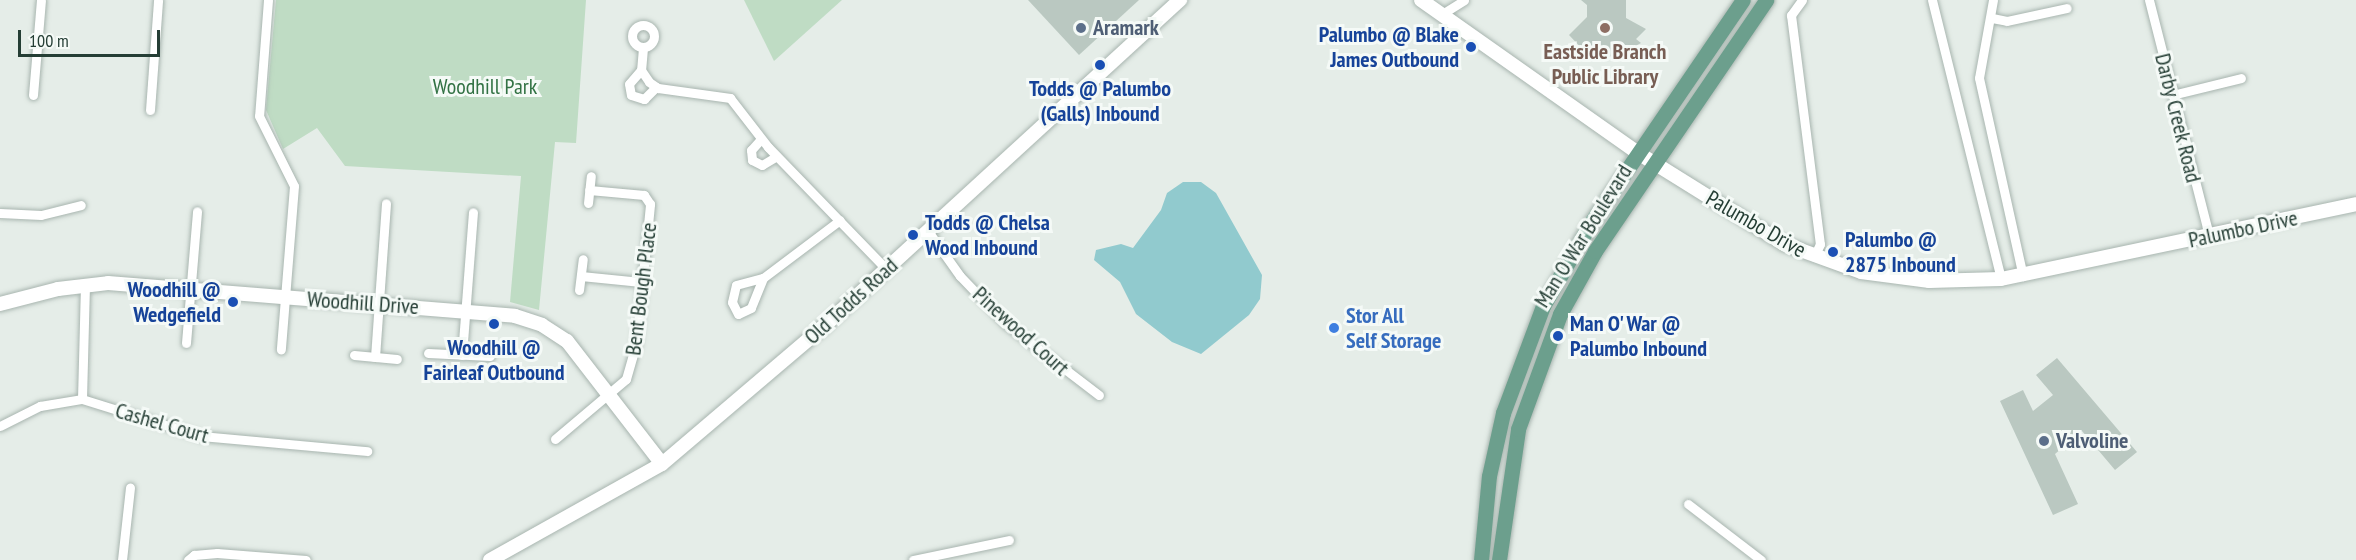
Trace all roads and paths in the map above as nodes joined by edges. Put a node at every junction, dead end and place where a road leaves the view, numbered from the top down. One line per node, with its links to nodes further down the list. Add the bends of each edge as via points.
1 (41, 0): 21 (street)
2 (158, 0): 23 (street)
3 (268, 0): 51 (street, via 259,116 294,186)
4 (1180, 0): 38 (street, Old Todds Road)
5 (1421, 0): 15 (street, Palumbo Drive)
6 (1447, 0): 15 (street)
7 (1464, 0): 15 (street)
8 (1743, 0): 25 (main road, Man O War Boulevard)
9 (1766, 0): 27 (main road, Man O War Boulevard)
10 (1802, 0): 40 (street, via 1791,15 1820,244)
11 (1932, 0): 46 (street)
12 (1993, 0): 16 (street)
13 (2149, 0): 22 (street, Darby Creek Road)
14 (2067, 8): 16 (street, via 2007,21)
15 (1442, 14): 25 (street, Palumbo Drive)
16 (1992, 18): 44 (street, via 1979,78)
17 (643, 48): 18 (street)
18 (642, 70): 20 (street); 20 (street, via 629,84 631,94 644,99)
19 (2241, 78): 22 (street)
20 (656, 87): 24 (street, via 724,94 738,106)
21 (33, 95)
22 (2172, 95): 39 (street, Darby Creek Road)
23 (150, 110)
24 (760, 139): 26 (street); 26 (street, via 751,150 752,160 765,165)
25 (1638, 153): 27 (street, Palumbo Drive); 78 (main road, Man O War Boulevard, via 1572,253 1523,353 1495,449)
26 (777, 156): 37 (street)
27 (1654, 163): 40 (street, Palumbo Drive, via 1784,244); 79 (main road, Man O War Boulevard, via 1581,274 1542,353 1512,458)
28 (591, 176): 29 (street)
29 (589, 190): 31 (street); 47 (street, Bent Bough Place, via 648,198)
30 (386, 203): 52 (street)
31 (588, 203)
32 (2356, 204): 39 (street, Palumbo Drive)
33 (81, 205): 36 (street, via 41,215)
34 (197, 211): 49 (street)
35 (473, 212): 54 (street)
36 (0, 213)
37 (840, 220): 42 (street); 45 (street)
38 (928, 231): 42 (street, Old Todds Road); 63 (street, Pinewood Court, via 960,276 1006,324)
39 (2209, 236): 44 (street, Palumbo Drive)
40 (1814, 257): 46 (street, Palumbo Drive, via 1909,280)
41 (583, 259): 43 (street)
42 (887, 270): 69 (street, Old Todds Road)
43 (581, 276): 47 (street); 50 (street)
44 (2023, 276): 46 (street, Palumbo Drive)
45 (763, 278)
46 (2001, 279)
47 (641, 282): 64 (street, Bent Bough Place, via 634,362)
48 (85, 284): 49 (street, Woodhill Drive); 53 (street, Woodhill Drive); 65 (street)
49 (191, 289): 51 (street, Woodhill Drive); 55 (street)
50 (579, 290)
51 (285, 297): 52 (street, Woodhill Drive); 56 (street)
52 (380, 303): 54 (street, Woodhill Drive); 61 (street)
53 (0, 304)
54 (466, 311): 59 (street); 64 (street, Woodhill Drive, via 515,316 554,332)
55 (186, 343)
56 (281, 349)
57 (428, 353): 59 (street)
58 (354, 354): 61 (street)
59 (462, 355): 60 (street)
60 (490, 356)
61 (375, 357): 62 (street)
62 (398, 359)
63 (1099, 395)
64 (611, 396): 67 (street, Bent Bough Place); 69 (street, Woodhill Drive)
65 (82, 399): 66 (street, Cashel Court, via 40,406); 68 (street, Cashel Court, via 201,436)
66 (0, 426)
67 (555, 439)
68 (367, 451)
69 (662, 464): 76 (street, Old Todds Road)
70 (130, 487): 73 (street)
71 (1688, 504): 80 (street)
72 (1009, 540): 77 (street)
73 (122, 560)
74 (188, 560): 75 (street, via 200,553)
75 (306, 560)
76 (491, 560)
77 (913, 560)
78 (1480, 560)
79 (1499, 560)
80 (1761, 560)

